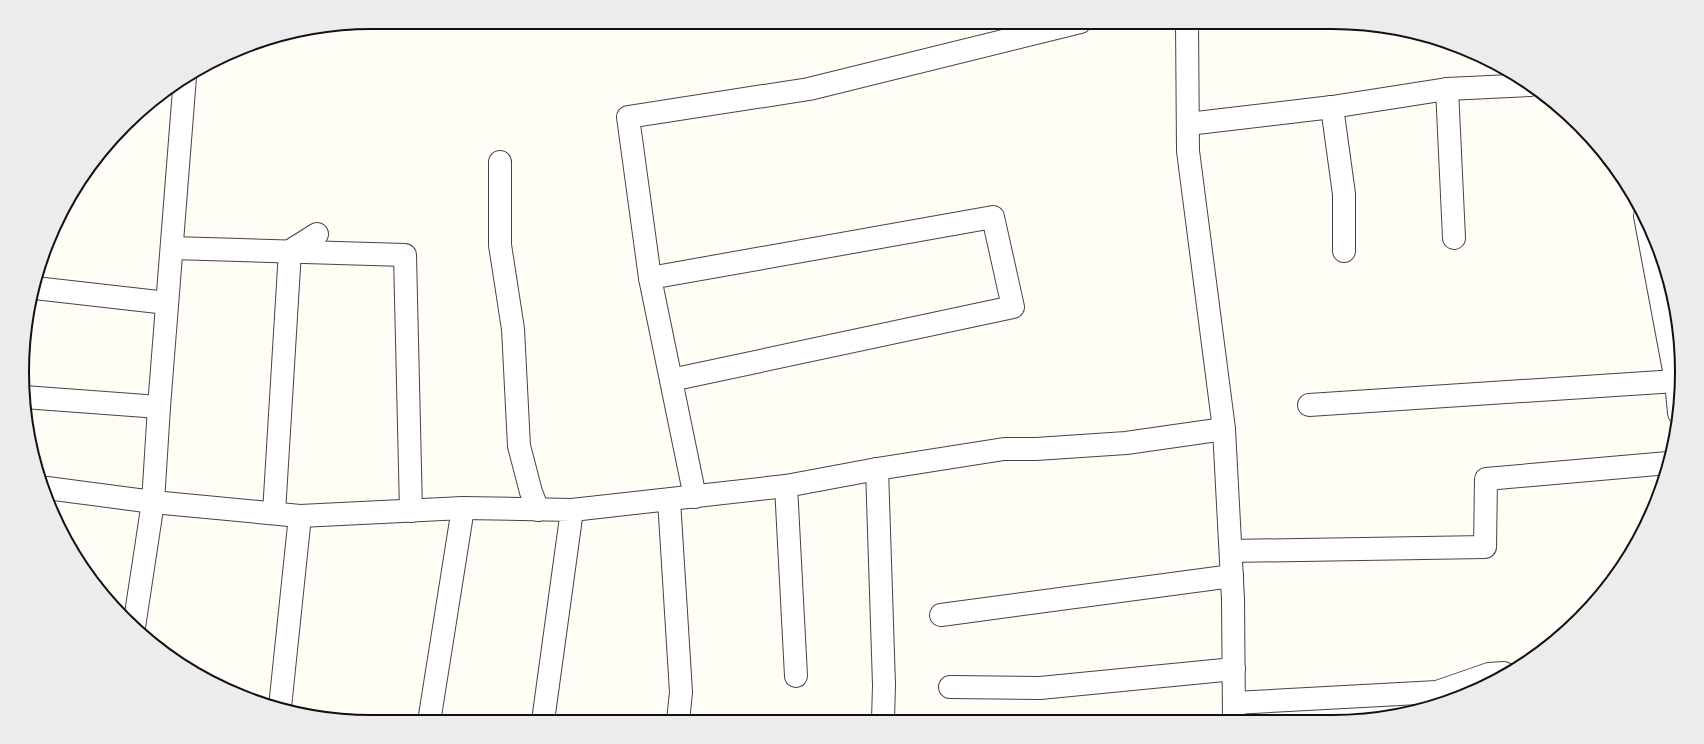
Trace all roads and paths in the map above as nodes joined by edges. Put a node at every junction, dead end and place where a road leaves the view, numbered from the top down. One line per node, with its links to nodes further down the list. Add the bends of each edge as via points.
1 (1052, 29): 15 (street, via 809,89 628,117)
2 (1187, 29): 7 (street)
3 (185, 84): 12 (street)
4 (1521, 85): 5 (street)
5 (1447, 89): 6 (street); 10 (street)
6 (1332, 107): 7 (street); 14 (street, via 1344,194)
7 (1188, 124): 24 (street, via 1188,151)
8 (500, 162): 33 (street, via 500,245 512,329 519,446)
9 (317, 234): 13 (street)
10 (1454, 238)
11 (1650, 245): 18 (street)
12 (172, 248): 13 (street); 17 (street)
13 (290, 251): 35 (street, via 405,255); 36 (street)
14 (1344, 251)
15 (650, 278): 19 (street); 19 (street, via 993,217 1013,307)
16 (40, 289): 17 (street)
17 (167, 303): 23 (street)
18 (1675, 375)
19 (672, 380): 29 (street)
20 (1675, 381): 22 (street)
21 (30, 397): 23 (street)
22 (1309, 405)
23 (159, 407): 31 (street)
24 (1224, 429): 26 (street, via 1126,443 1004,449); 38 (street)
25 (1662, 464): 38 (street, via 1486,479 1485,547)
26 (877, 469): 27 (street); 51 (street)
27 (786, 486): 29 (street); 44 (street)
28 (49, 488): 31 (street)
29 (696, 497): 30 (street)
30 (670, 500): 34 (street); 50 (street, via 681,692)
31 (153, 502): 36 (street); 41 (street)
32 (464, 508): 33 (street); 35 (street); 48 (street)
33 (538, 510): 34 (street)
34 (572, 510): 49 (street)
35 (411, 511): 37 (street)
36 (274, 513): 37 (street)
37 (300, 516): 46 (street)
38 (1231, 551): 39 (street)
39 (1232, 576): 40 (street); 42 (street)
40 (941, 615)
41 (135, 620)
42 (1234, 669): 45 (street, via 1040,688); 47 (street)
43 (1496, 674): 47 (street, via 1437,692)
44 (796, 676)
45 (950, 687)
46 (280, 702)
47 (1234, 711)
48 (430, 715)
49 (544, 715)
50 (679, 715)
51 (883, 715)

